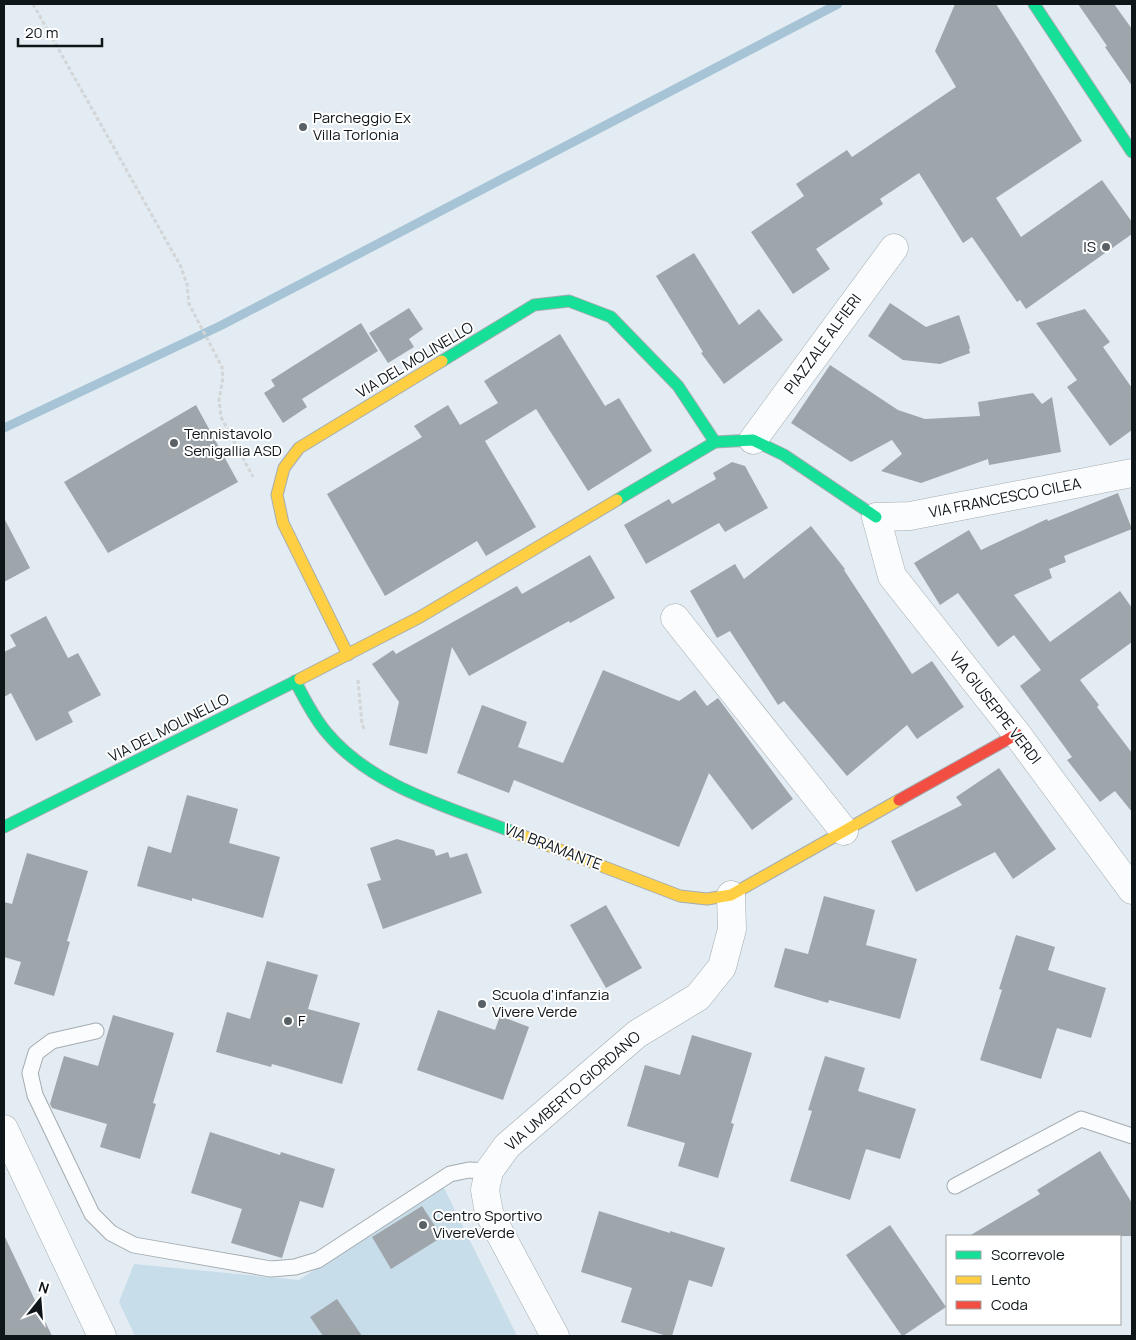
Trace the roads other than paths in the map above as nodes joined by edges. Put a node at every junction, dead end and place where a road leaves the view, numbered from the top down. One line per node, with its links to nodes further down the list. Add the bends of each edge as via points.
1 (1034, 4): 2 (street)
2 (1132, 152)
3 (894, 248): 4 (street, PIAZZALE ALFIERI)
4 (753, 440): 5 (street, VIA DEL MOLINELLO); 7 (street, via 784,455)
5 (715, 442): 9 (street, VIA DEL MOLINELLO, via 420,617); 9 (street, VIA DEL MOLINELLO, via 678,386 611,317 568,301 534,305 299,448 284,468 277,495 283,523)
6 (1132, 473): 7 (street, VIA FRANCESCO CILEA, via 910,516)
7 (876, 517): 11 (street, VIA GIUSEPPE VERDI, via 892,576)
8 (675, 618): 13 (street)
9 (348, 655): 10 (street, VIA DEL MOLINELLO)
10 (295, 682): 12 (street, VIA DEL MOLINELLO); 15 (street, VIA BRAMANTE, via 318,722 347,755 403,790 680,896 707,899)
11 (1017, 734): 13 (street, VIA BRAMANTE); 14 (street, VIA GIUSEPPE VERDI)
12 (4, 827)
13 (844, 831): 15 (street, VIA BRAMANTE)
14 (1132, 890)
15 (731, 895): 19 (street, VIA UMBERTO GIORDANO, via 732,929 722,967 698,998 637,1034 507,1146)
16 (96, 1031): 19 (lane, via 52,1041 36,1053 30,1073 35,1095 92,1214 111,1233 134,1245 271,1269 295,1267 318,1260 450,1174)
17 (4, 1129): 21 (street)
18 (1132, 1136): 20 (lane, via 1081,1119)
19 (489, 1171): 22 (street, VIA UMBERTO GIORDANO, via 485,1190 489,1213)
20 (955, 1186)
21 (102, 1336)
22 (555, 1336)

